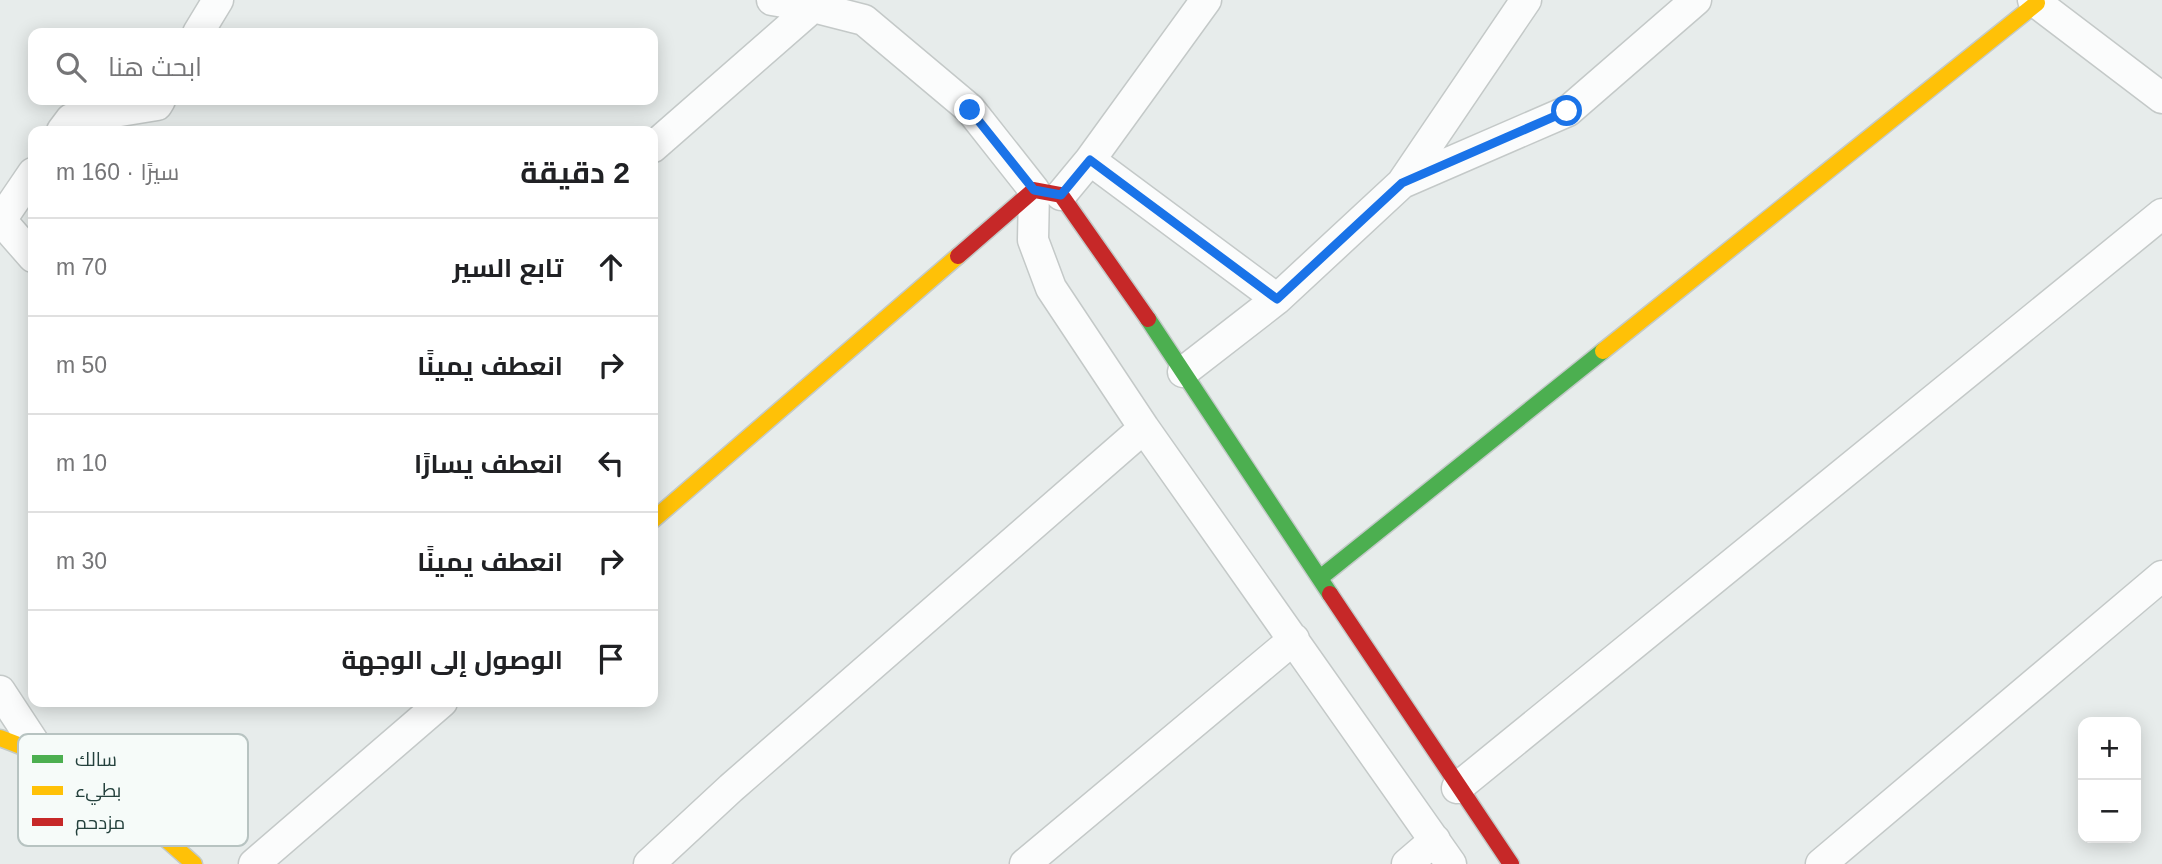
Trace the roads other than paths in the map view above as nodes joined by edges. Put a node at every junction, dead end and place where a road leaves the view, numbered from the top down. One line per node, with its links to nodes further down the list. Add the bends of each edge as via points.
1 (218, 0): 8 (street)
2 (772, 0): 7 (street)
3 (1206, 0): 13 (street)
4 (1526, 0): 15 (street)
5 (1696, 0): 15 (street, via 1567,111)
6 (2035, 2): 9 (street); 25 (street)
7 (817, 3): 12 (street); 16 (street, via 864,20 970,110)
8 (201, 28)
9 (2162, 98)
10 (157, 105): 11 (street, via 71,119)
11 (66, 126)
12 (658, 143)
13 (1090, 160): 16 (street); 20 (street)
14 (28, 180): 18 (street)
15 (1402, 183): 20 (street)
16 (1048, 193): 21 (street, via 1094,239); 22 (street, via 1033,240 1051,288); 23 (street)
17 (2162, 214): 32 (street)
18 (0, 220): 19 (street)
19 (28, 251)
20 (1277, 299): 21 (street)
21 (1183, 372): 25 (street)
22 (1144, 428): 26 (street); 37 (street)
23 (658, 516)
24 (2162, 576): 41 (street)
25 (1320, 578): 32 (street)
26 (1294, 639): 34 (street); 38 (street)
27 (0, 691): 29 (street)
28 (412, 711): 36 (street)
29 (28, 734)
30 (0, 738): 31 (street)
31 (18, 745)
32 (1457, 788): 40 (street)
33 (174, 846): 35 (street)
34 (1443, 852): 39 (street)
35 (194, 864)
36 (254, 864)
37 (649, 864)
38 (1025, 864)
39 (1407, 864)
40 (1511, 864)
41 (1821, 864)

